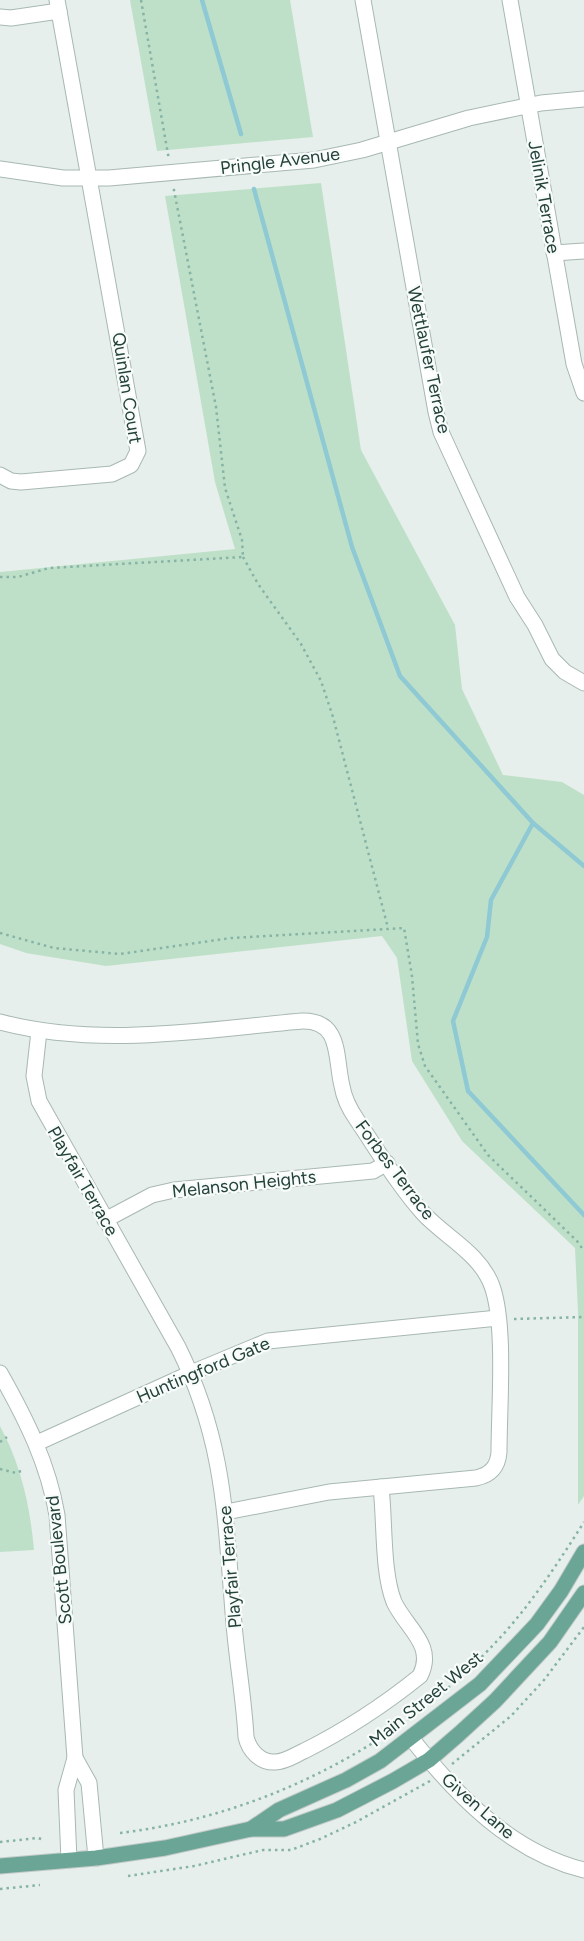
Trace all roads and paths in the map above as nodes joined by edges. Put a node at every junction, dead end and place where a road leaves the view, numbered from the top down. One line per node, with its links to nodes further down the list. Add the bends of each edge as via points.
1 (141, 0): 10 (path)
2 (363, 0): 8 (street, Wettlaufer Terrace)
3 (510, 0): 7 (street, Jelinik Terrace)
4 (58, 6): 5 (street, via 11,18); 11 (street)
5 (0, 17)
6 (584, 100): 7 (street, Pringle Avenue)
7 (528, 105): 8 (street, Pringle Avenue, via 452,122); 13 (street, Jelinik Terrace)
8 (387, 142): 10 (street, Pringle Avenue, via 329,158); 18 (street, Wettlaufer Terrace, via 441,432 517,598 535,624 552,659)
9 (0, 170): 11 (street, Pringle Avenue)
10 (172, 173): 11 (street, Pringle Avenue); 16 (path, via 216,408 225,488 242,540)
11 (89, 178): 15 (street, Quinlan Court, via 138,443 137,455 125,469 112,474 21,482)
12 (584, 250): 13 (street)
13 (554, 253): 14 (street, Jelinik Terrace, via 574,364)
14 (584, 393)
15 (0, 475)
16 (243, 557): 17 (path, via 48,568 18,577); 19 (path, via 301,644 321,681)
17 (0, 577)
18 (584, 684)
19 (388, 928): 20 (path, via 231,938 120,954 54,948); 25 (path, via 404,928 418,1044 425,1066 488,1155 578,1241)
20 (0, 933)
21 (0, 1022): 22 (street, Forbes Terrace)
22 (39, 1031): 23 (street, Forbes Terrace, via 126,1037 317,1022 328,1029 334,1040 346,1100); 24 (street, Playfair Terrace, via 34,1076 39,1101)
23 (386, 1163): 24 (street, Melanson Heights, via 373,1171 159,1193); 27 (street, Forbes Terrace, via 422,1212 484,1270 494,1291)
24 (105, 1220): 29 (street, Playfair Terrace)
25 (584, 1251)
26 (584, 1317): 28 (path)
27 (498, 1318): 29 (street, Huntingford Gate, via 268,1340); 36 (street, Forbes Terrace, via 499,1452 493,1470 483,1477)
28 (514, 1319)
29 (191, 1373): 33 (street, Huntingford Gate); 37 (street, Playfair Terrace, via 211,1430)
30 (0, 1374): 33 (street, Scott Boulevard)
31 (7, 1436): 32 (path)
32 (0, 1442)
33 (37, 1443): 41 (street, Scott Boulevard, via 51,1484 57,1516)
34 (0, 1469): 35 (path)
35 (21, 1471)
36 (381, 1488): 37 (street, Forbes Terrace, via 329,1492); 37 (street, Playfair Terrace, via 390,1590 397,1609 422,1644 426,1665 420,1676 363,1718 276,1762 259,1758 251,1750 246,1737)
37 (226, 1512)
38 (584, 1552): 40 (main road, Main Street West, via 537,1624 480,1684)
39 (584, 1592): 42 (main road, Main Street West, via 550,1642 494,1701)
40 (411, 1738): 42 (street, Given Lane); 43 (main road, Main Street West, via 380,1761 279,1810)
41 (75, 1758): 46 (street, Scott Boulevard, via 89,1783); 47 (street, Scott Boulevard, via 66,1790)
42 (428, 1760): 43 (main road, Main Street West, via 379,1789 318,1817 284,1829); 49 (street, Given Lane, via 440,1775 500,1829 563,1865)
43 (251, 1829): 46 (main road, Main Street West, via 165,1848)
44 (44, 1840): 45 (path)
45 (0, 1842)
46 (96, 1858): 47 (main road, Main Street West)
47 (69, 1860): 48 (main road, Main Street West)
48 (0, 1866)
49 (584, 1870)
50 (40, 1886): 51 (path)
51 (0, 1888)

